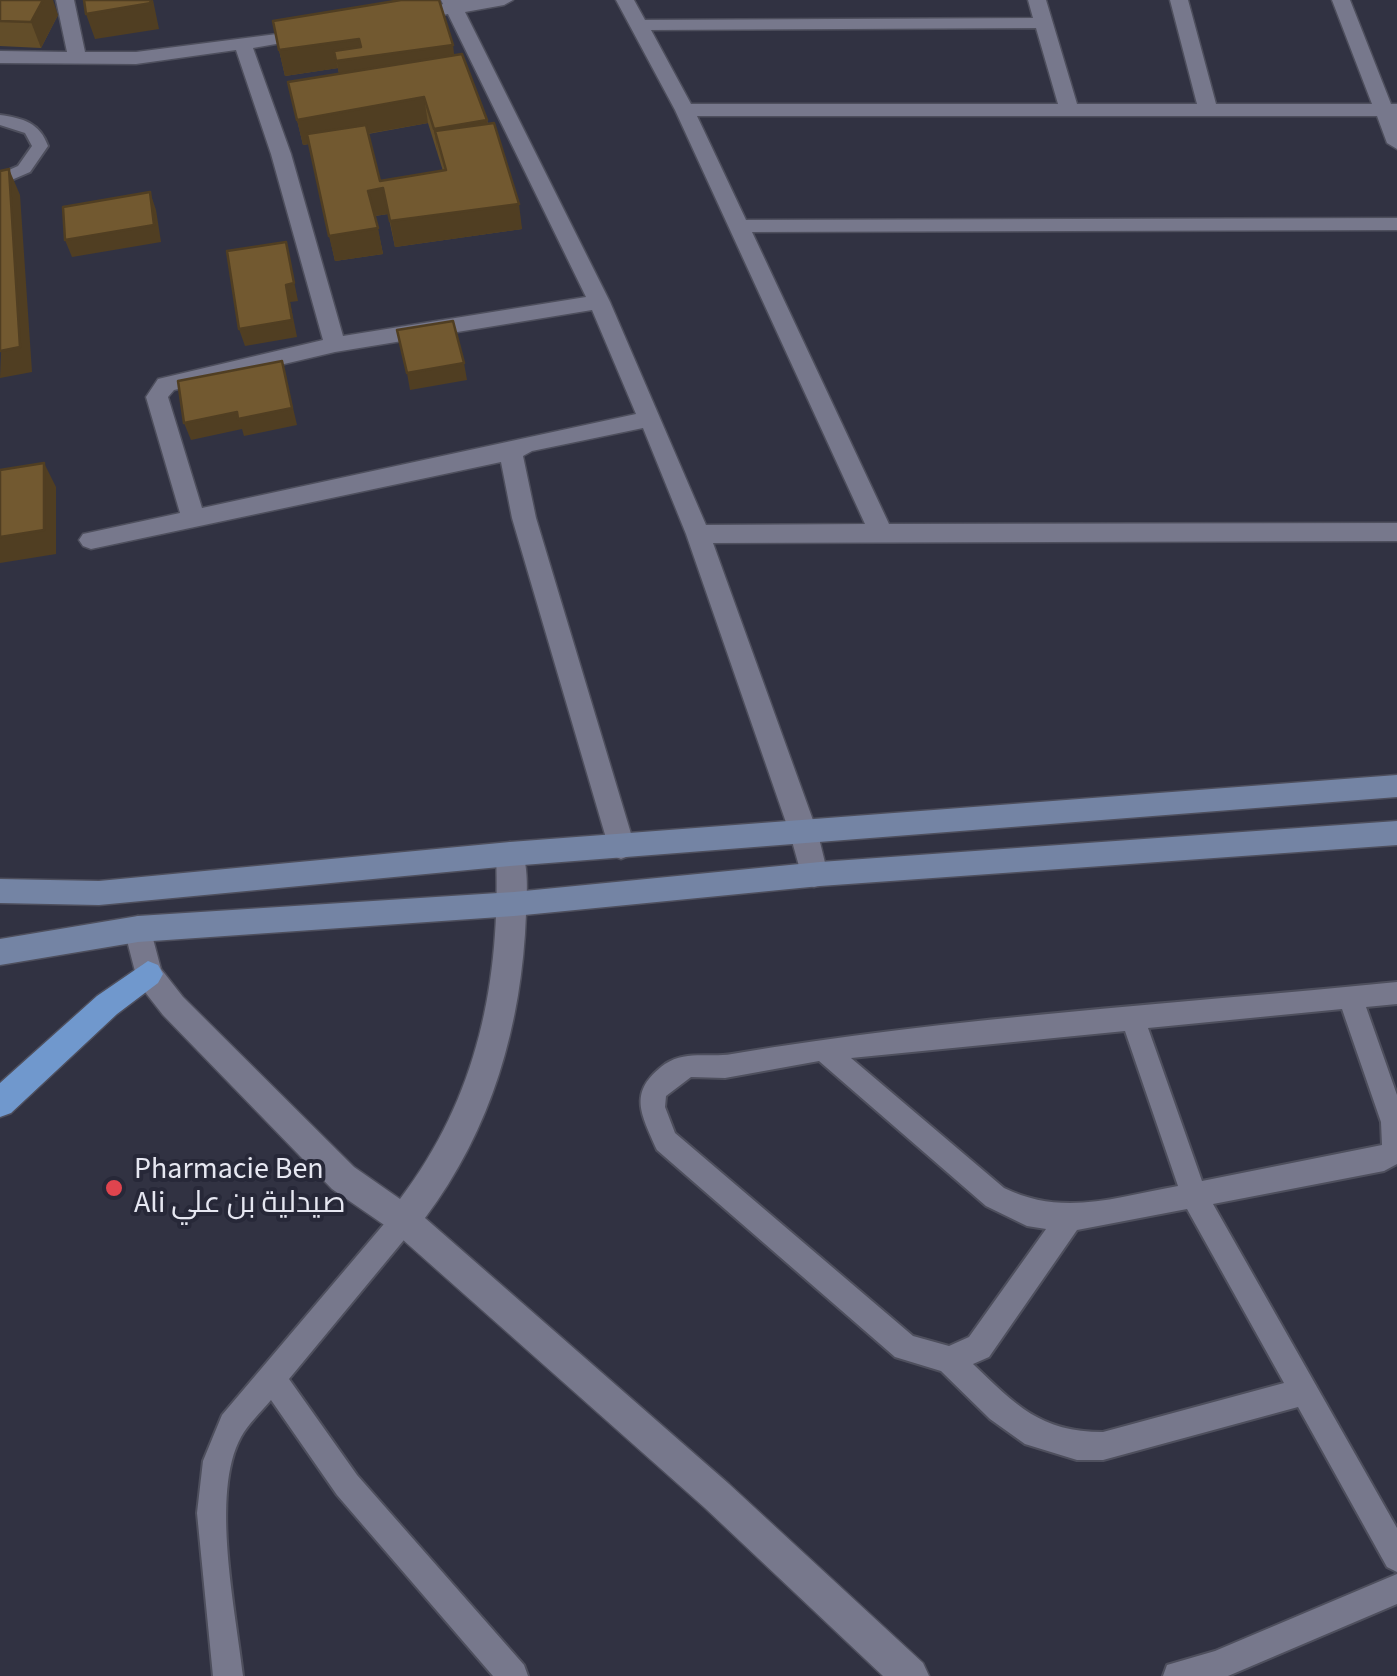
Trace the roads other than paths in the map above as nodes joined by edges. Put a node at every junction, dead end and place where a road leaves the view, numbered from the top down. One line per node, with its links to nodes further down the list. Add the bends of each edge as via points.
1 (65, 0): 14 (street)
2 (504, 0): 7 (street)
3 (624, 0): 10 (street)
4 (1036, 0): 9 (street)
5 (1179, 0): 17 (street)
6 (1341, 0): 18 (street)
7 (452, 4): 8 (street); 24 (street)
8 (415, 15)
9 (1044, 23): 10 (street); 16 (street)
10 (638, 25): 15 (street)
11 (339, 28): 12 (street)
12 (243, 44): 14 (street, via 174,56); 25 (street)
13 (0, 57): 14 (street)
14 (77, 57)
15 (685, 110): 16 (street); 23 (street)
16 (1069, 110): 17 (street)
17 (1208, 110): 18 (street)
18 (1390, 110): 20 (street)
19 (0, 120): 21 (lane, via 28,126 40,146 24,169)
20 (1397, 143)
21 (0, 180)
22 (1397, 224): 23 (street)
23 (739, 226): 30 (street)
24 (599, 302): 25 (street); 26 (street)
25 (335, 345): 28 (street, via 166,384 157,397)
26 (650, 419): 27 (street); 31 (street)
27 (511, 452): 28 (street); 36 (street, via 524,518)
28 (193, 518): 32 (street)
29 (1397, 532): 30 (street)
30 (882, 533): 31 (street)
31 (698, 534): 35 (street)
32 (91, 540)
33 (1397, 786): 35 (main road)
34 (1397, 833): 38 (main road)
35 (804, 834): 36 (main road); 38 (street)
36 (621, 847): 37 (main road)
37 (510, 854): 39 (main road, via 117,892); 40 (street)
38 (814, 875): 40 (main road)
39 (0, 892)
40 (514, 904): 41 (main road); 52 (street, via 507,994 460,1140)
41 (138, 929): 42 (main road); 43 (street)
42 (0, 952)
43 (148, 974): 48 (highway); 52 (street, via 198,1034 343,1178)
44 (1397, 993): 45 (lane)
45 (1350, 997): 46 (lane); 49 (lane, via 1394,1122)
46 (1132, 1019): 47 (lane); 50 (lane)
47 (823, 1050): 51 (lane, via 995,1198 1027,1213); 53 (lane, via 677,1070 654,1090 658,1126 684,1158 906,1347)
48 (0, 1103)
49 (1391, 1167): 50 (lane)
50 (1194, 1196): 51 (lane); 55 (lane)
51 (1069, 1218): 53 (lane, via 979,1347)
52 (404, 1220): 54 (lane); 60 (street, via 718,1496)
53 (949, 1360): 55 (lane, via 1030,1435 1076,1449)
54 (273, 1380): 58 (lane, via 232,1425 217,1462 212,1512); 59 (lane, via 347,1485)
55 (1303, 1392): 56 (lane)
56 (1397, 1556)
57 (1397, 1588): 61 (lane)
58 (228, 1676)
59 (512, 1676)
60 (910, 1676)
61 (1178, 1676)

